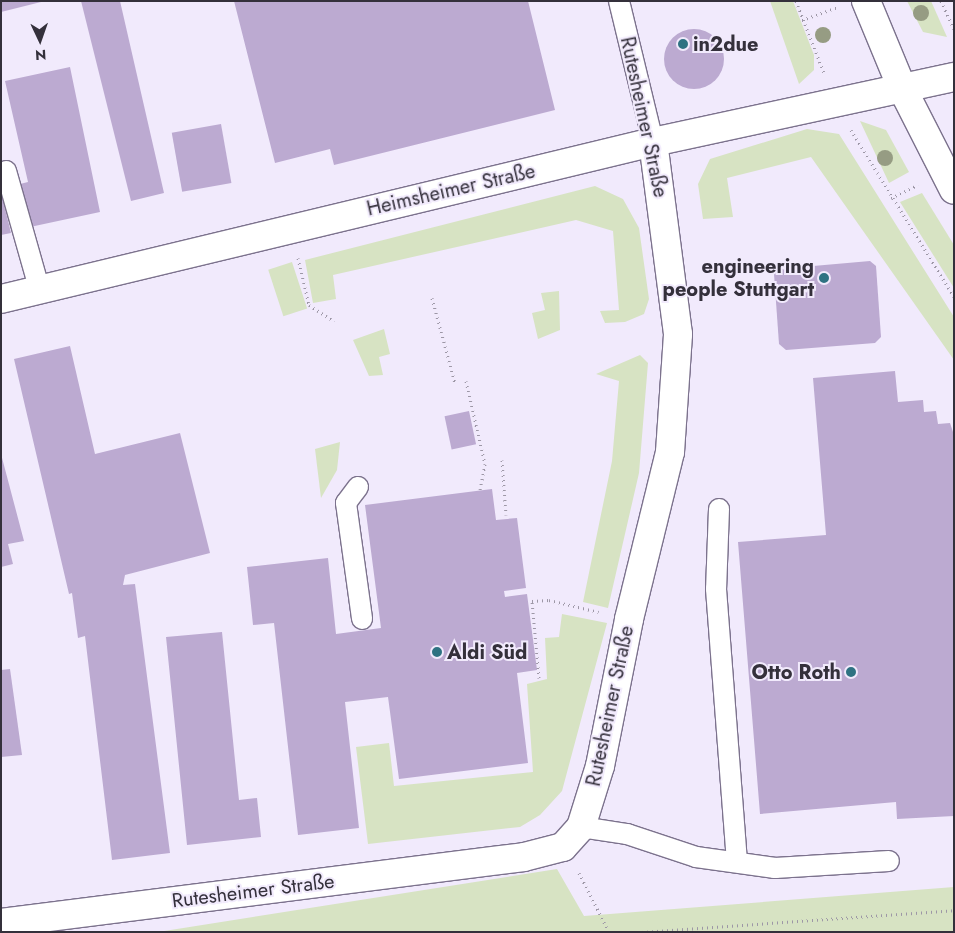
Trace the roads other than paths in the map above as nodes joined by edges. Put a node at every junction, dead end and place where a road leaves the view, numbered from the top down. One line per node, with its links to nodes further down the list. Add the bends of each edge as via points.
1 (619, 1): 5 (lane, Rutesheimer Straße)
2 (855, 3): 4 (street)
3 (954, 76): 4 (street, Heimsheimer Straße)
4 (902, 88): 5 (street, Heimsheimer Straße); 7 (street)
5 (653, 142): 8 (street, Heimsheimer Straße); 13 (street, Rutesheimer Straße, via 678,334 670,452 629,619 600,766)
6 (6, 171): 8 (lane)
7 (954, 190)
8 (40, 291): 9 (street, Heimsheimer Straße)
9 (1, 299)
10 (358, 487): 12 (lane, via 346,503)
11 (719, 509): 15 (lane, via 716,589)
12 (362, 619)
13 (581, 827): 15 (lane, via 627,834 696,857); 16 (street, Rutesheimer Straße, via 563,847 524,857)
14 (889, 861): 15 (lane, via 775,868)
15 (737, 862)
16 (1, 923)

